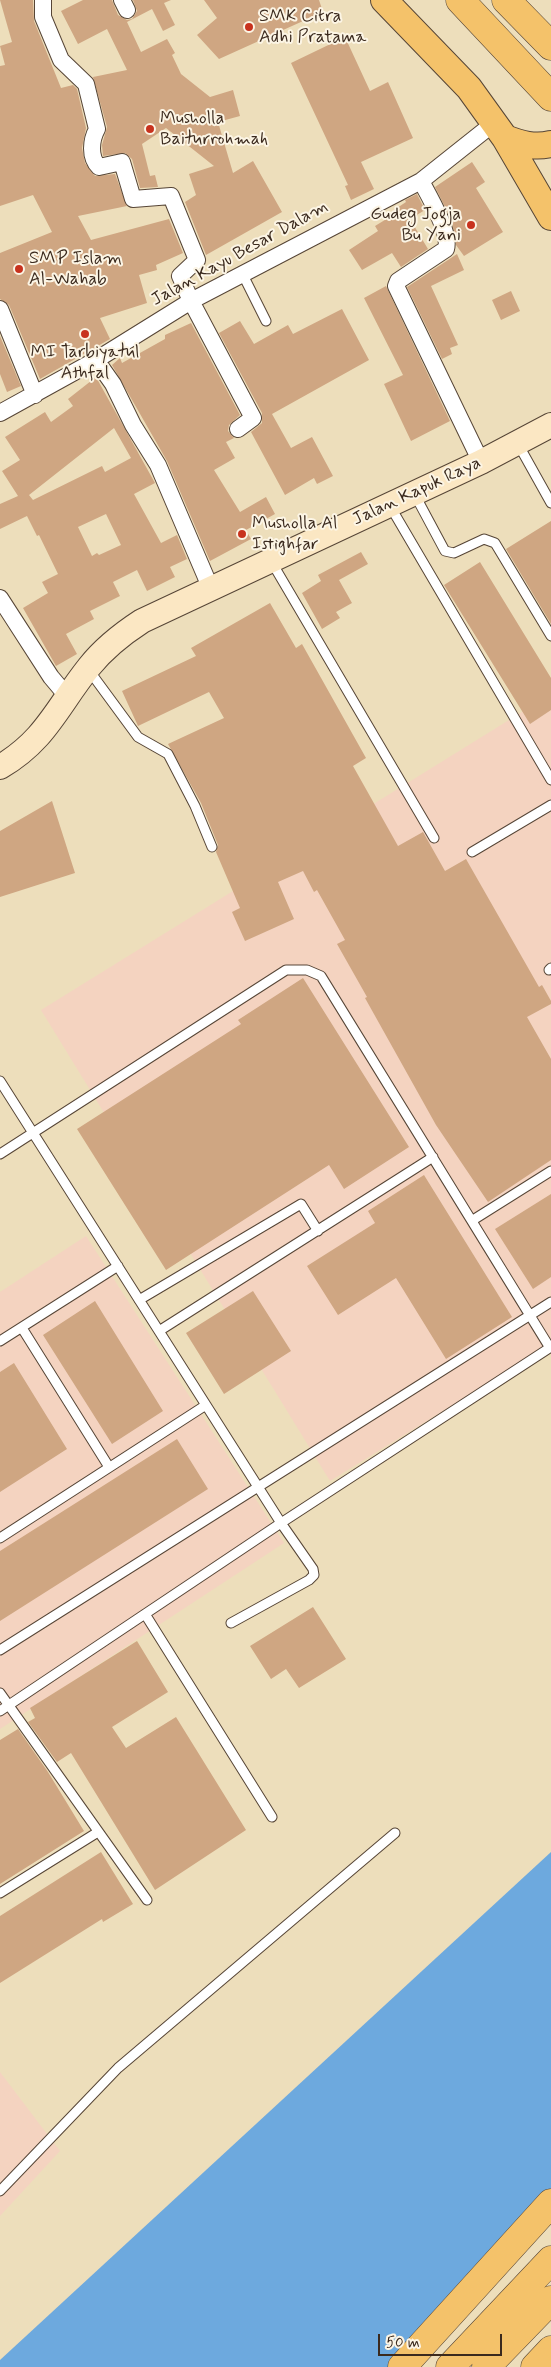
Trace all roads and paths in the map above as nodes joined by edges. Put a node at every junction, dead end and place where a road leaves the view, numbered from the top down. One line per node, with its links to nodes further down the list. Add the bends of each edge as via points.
1 (43, 0): 12 (street, via 43,17 61,60 86,84 97,129 91,140 95,162 99,167 122,162 132,199 171,196 197,260 180,276)
2 (384, 0): 7 (main road, via 469,88)
3 (460, 0): 6 (highway)
4 (506, 0): 5 (highway)
5 (551, 46)
6 (551, 97)
7 (500, 131): 8 (main road, via 527,145); 9 (street, Jalan Kayu Besar Dalam); 10 (main road)
8 (551, 144)
9 (420, 181): 11 (street, Jalan Kayu Besar Dalam); 21 (street, via 434,204 448,243 446,249 398,281 396,286)
10 (551, 217)
11 (242, 273): 12 (street, Jalan Kayu Besar Dalam); 14 (lane)
12 (190, 301): 15 (street, Jalan Kayu Besar Dalam); 18 (street, via 253,416)
13 (0, 310): 16 (street)
14 (266, 321)
15 (96, 360): 16 (street, Jalan Kayu Besar Dalam); 26 (street, via 158,465)
16 (35, 395): 17 (street, Jalan Kayu Besar Dalam)
17 (0, 413)
18 (238, 429)
19 (550, 429): 20 (main road, Jalan Kapuk Raya)
20 (518, 444): 21 (main road, Jalan Kapuk Raya); 23 (lane)
21 (481, 462): 22 (main road, Jalan Kapuk Raya)
22 (414, 493): 24 (main road, Jalan Kapuk Raya); 28 (lane, via 445,552 454,553 484,538 495,543)
23 (551, 503)
24 (390, 505): 25 (main road, Jalan Kapuk Raya); 32 (lane)
25 (271, 561): 26 (main road, Jalan Kapuk Raya); 34 (lane)
26 (211, 588): 29 (main road, Jalan Kapuk Raya, via 142,621 123,634)
27 (0, 598): 30 (street)
28 (551, 636)
29 (87, 669): 30 (main road, Jalan Kapuk Raya); 35 (lane, via 138,737 168,754)
30 (67, 696): 31 (main road, Jalan Kapuk Raya, via 33,744)
31 (0, 767)
32 (551, 780)
33 (551, 805): 36 (lane)
34 (434, 838)
35 (212, 846)
36 (472, 852)
37 (0, 1081): 38 (lane)
38 (33, 1132): 39 (lane); 40 (lane, via 286,970 307,970 321,976); 44 (lane)
39 (0, 1154)
40 (433, 1157): 42 (lane); 43 (lane)
41 (551, 1171): 42 (lane)
42 (473, 1220): 47 (lane)
43 (318, 1231): 45 (lane, via 301,1204); 49 (lane)
44 (118, 1266): 45 (lane); 48 (lane)
45 (139, 1300): 49 (lane)
46 (551, 1302): 47 (lane)
47 (529, 1317): 51 (lane); 54 (lane)
48 (22, 1328): 50 (lane); 53 (lane)
49 (158, 1330): 52 (lane)
50 (0, 1341)
51 (550, 1347): 55 (lane)
52 (206, 1405): 53 (lane); 54 (lane)
53 (109, 1467): 56 (lane)
54 (259, 1488): 55 (lane); 59 (lane)
55 (281, 1522): 57 (lane); 58 (lane, via 314,1574 309,1580)
56 (0, 1538)
57 (145, 1614): 61 (lane); 63 (lane)
58 (231, 1622)
59 (0, 1650)
60 (0, 1693): 61 (lane)
61 (9, 1705): 62 (lane); 64 (lane)
62 (0, 1711)
63 (272, 1817)
64 (98, 1832): 66 (lane); 67 (lane)
65 (395, 1833): 68 (lane, via 118,2068)
66 (0, 1893)
67 (147, 1900)
68 (0, 2192)
69 (551, 2203): 73 (highway)
70 (551, 2260): 74 (highway)
71 (551, 2300): 75 (highway)
72 (551, 2350): 76 (highway)
73 (402, 2367)
74 (450, 2367)
75 (486, 2367)
76 (535, 2367)

